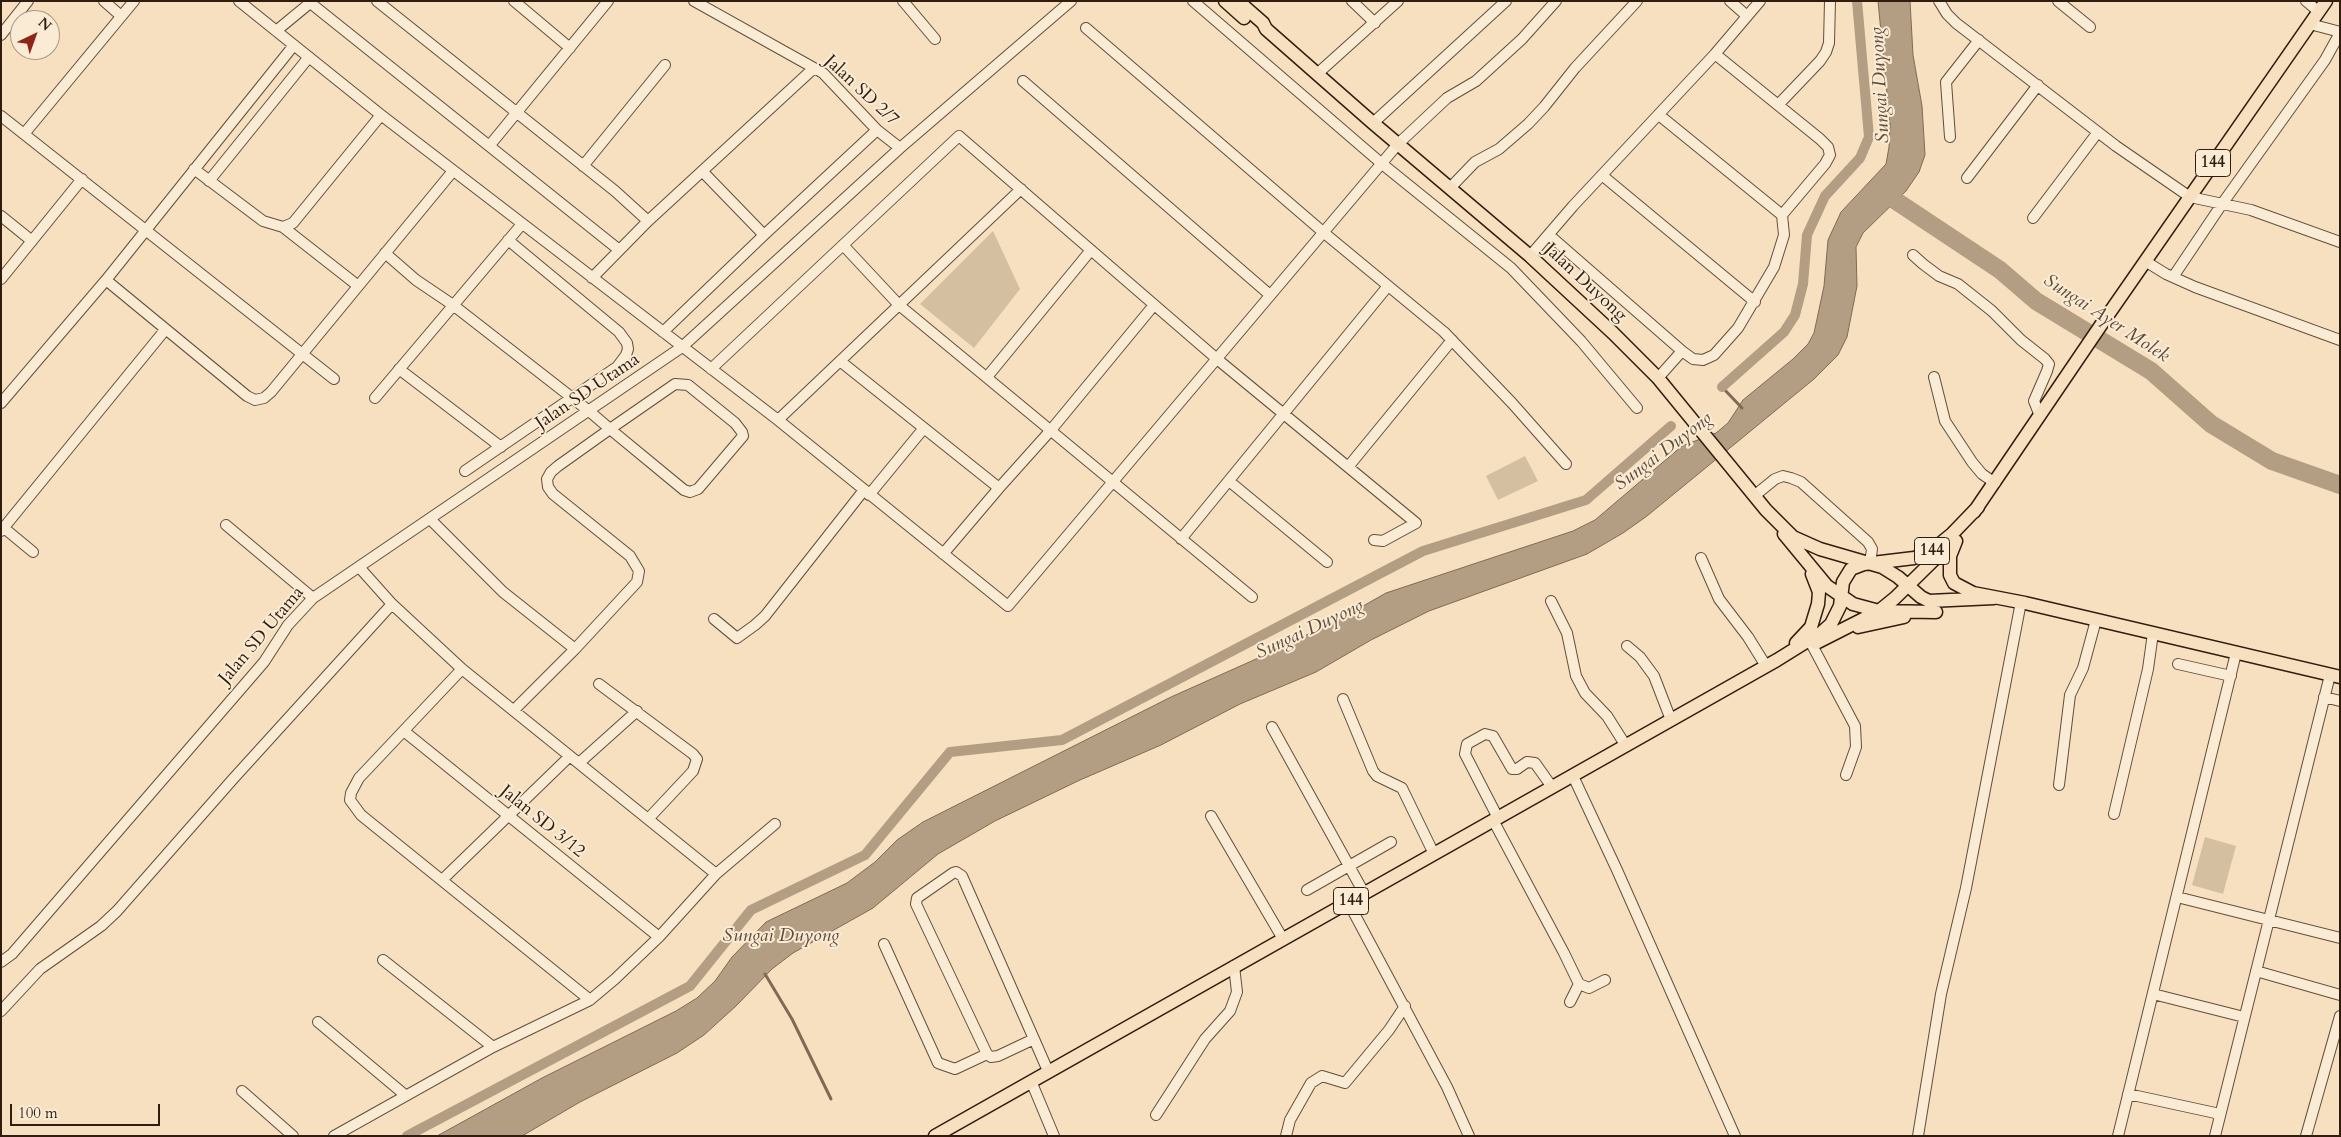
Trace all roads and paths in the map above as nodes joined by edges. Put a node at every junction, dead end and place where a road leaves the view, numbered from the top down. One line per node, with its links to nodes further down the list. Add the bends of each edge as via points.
1 (104, 1): 26 (street)
2 (134, 1): 26 (street)
3 (239, 1): 35 (street)
4 (377, 1): 50 (street)
5 (514, 1): 41 (street)
6 (608, 1): 41 (street)
7 (694, 1): 45 (street, Jalan SD 2/7)
8 (903, 1): 38 (street)
9 (1071, 1): 61 (street, Jalan SD Utama)
10 (1193, 1): 62 (street)
11 (1225, 1): 34 (main road, Jalan Duyong, via 1256,28)
12 (1238, 1): 34 (main road, Jalan Duyong)
13 (1352, 1): 29 (street)
14 (1398, 1): 29 (street)
15 (1506, 1): 54 (street)
16 (1556, 1): 59 (street, via 1522,39 1476,81 1447,98)
17 (1637, 1): 71 (street, via 1528,124 1499,149 1475,162)
18 (1730, 1): 27 (street)
19 (1760, 1): 27 (street)
20 (1830, 1): 49 (street, via 1826,52)
21 (1939, 1): 39 (street, via 1947,14)
22 (2058, 1): 32 (street)
23 (2306, 1): 25 (street)
24 (314, 3): 35 (street); 60 (street)
25 (2322, 6): 31 (main road, 144)
26 (121, 16): 57 (street)
27 (1747, 16): 42 (street)
28 (1, 17): 30 (street)
29 (1375, 22): 46 (street)
30 (10, 24): 37 (street)
31 (2310, 24): 36 (street); 73 (main road, 144)
32 (2090, 27)
33 (1086, 28): 82 (street)
34 (1266, 29): 46 (main road, Jalan Duyong)
35 (276, 31): 40 (street)
36 (2340, 33): 74 (street, via 2325,60)
37 (1, 35)
38 (935, 38)
39 (1980, 40): 48 (street); 58 (street, via 1946,82)
40 (294, 45): 43 (street); 64 (street)
41 (570, 48): 50 (street)
42 (1715, 54): 49 (street); 52 (street)
43 (309, 57): 51 (street); 70 (street)
44 (665, 65): 63 (street)
45 (814, 68): 55 (street, Jalan SD 2/7, via 831,79); 66 (street)
46 (1317, 74): 54 (main road, Jalan Duyong)
47 (1023, 82): 101 (street)
48 (2038, 85): 56 (street); 68 (street)
49 (1778, 105): 75 (street, via 1820,139 1828,147 1830,155)
50 (517, 114): 60 (street); 63 (street)
51 (381, 115): 65 (street); 80 (street, via 293,223)
52 (1660, 115): 67 (street); 75 (street)
53 (1, 116): 57 (street)
54 (1373, 123): 59 (main road, Jalan Duyong)
55 (877, 130): 61 (street, Jalan SD 2/7); 83 (street)
56 (2098, 132): 73 (street); 77 (street)
57 (24, 134): 69 (street)
58 (1950, 137)
59 (1398, 144): 62 (street); 71 (main road, Jalan Duyong)
60 (490, 145): 89 (street)
61 (900, 148): 110 (street, Jalan SD Utama)
62 (1382, 162): 82 (street); 124 (street, via 1511,268 1581,341)
63 (583, 166): 78 (street)
64 (194, 169): 70 (street); 81 (street)
65 (453, 171): 79 (street); 91 (street)
66 (702, 171): 78 (street); 83 (street)
67 (1603, 176): 84 (street); 102 (street)
68 (1967, 178)
69 (82, 179): 81 (street); 86 (street)
70 (209, 181): 80 (street, via 263,221)
71 (1450, 188): 93 (main road, Jalan Duyong)
72 (1020, 189): 88 (street, via 959,136); 90 (street); 104 (street)
73 (2190, 197): 74 (street); 94 (main road, 144)
74 (2222, 204): 87 (street, via 2274,217); 95 (street)
75 (1782, 215): 102 (street, via 1784,234 1774,267)
76 (1, 216): 86 (street)
77 (2033, 218)
78 (648, 221): 89 (street)
79 (522, 224): 85 (street); 96 (street)
80 (283, 227): 99 (street)
81 (147, 230): 98 (street); 112 (street)
82 (1323, 232): 100 (street); 101 (street)
83 (764, 234): 107 (street)
84 (1549, 235): 93 (street); 111 (street)
85 (508, 240): 103 (street); 121 (street, via 627,343 626,355 616,367)
86 (32, 241): 97 (street)
87 (2340, 242)
88 (843, 245): 104 (street); 116 (street)
89 (618, 249): 96 (street)
90 (1090, 250): 105 (street); 117 (street)
91 (385, 254): 99 (street); 103 (street)
92 (1913, 255): 127 (street, via 1939,276 1958,284 2046,359 2048,371 2034,401)
93 (1530, 256): 119 (main road, Jalan Duyong)
94 (2145, 261): 95 (street); 127 (main road, 144)
95 (2173, 277): 109 (street)
96 (592, 278): 107 (street)
97 (1, 279)
98 (106, 280): 106 (street); 123 (street)
99 (358, 285): 112 (street)
100 (1388, 286): 108 (street); 126 (street)
101 (1270, 296): 113 (street)
102 (1754, 302): 111 (street, via 1738,328 1714,355 1703,360 1693,359)
103 (453, 305): 115 (street); 121 (street)
104 (899, 305): 114 (street); 117 (street)
105 (1154, 305): 113 (street); 131 (street)
106 (165, 330): 112 (street, via 255,400 271,392); 147 (street)
107 (663, 332): 110 (street)
108 (1452, 340): 133 (street); 134 (street)
109 (2340, 340)
110 (682, 347): 116 (street); 125 (street, Jalan SD Utama)
111 (1682, 350): 119 (street)
112 (301, 353): 120 (street)
113 (1217, 359): 126 (street); 137 (street)
114 (840, 361): 128 (street); 129 (street)
115 (400, 369): 122 (street); 132 (street)
116 (711, 369): 128 (street)
117 (987, 377): 131 (street)
118 (1934, 377): 138 (street, via 1945,421 1972,462)
119 (1658, 378): 141 (main road, Jalan Duyong)
120 (334, 379)
121 (572, 397): 125 (street); 132 (street)
122 (375, 398)
123 (1, 403)
124 (1637, 408)
125 (590, 411): 130 (street); 144 (street, Jalan SD Utama)
126 (1285, 415): 134 (street); 136 (street)
127 (2040, 416): 138 (main road, 144)
128 (778, 420): 140 (street)
129 (924, 428): 139 (street); 140 (street)
130 (610, 429): 130 (street, via 690,492 698,489 743,436 735,423 682,383 675,384); 173 (street, via 558,466 547,479 553,494 630,556 638,571 637,582 631,591)
131 (1051, 430): 137 (street); 139 (street)
132 (501, 447): 135 (street)
133 (1566, 464)
134 (1348, 467): 149 (street, via 1416,523 1383,541)
135 (465, 471)
136 (1229, 481): 148 (street); 153 (street)
137 (1114, 482): 148 (street); 151 (street, via 1008,606)
138 (1995, 483): 142 (main road, 144)
139 (999, 488): 151 (street)
140 (866, 492): 151 (street); 167 (street, via 755,625 736,638)
141 (1754, 496): 143 (main road, Jalan Duyong); 154 (street, via 1783,476 1801,482 1868,542 1872,549)
142 (1978, 507): 146 (main road, 144); 154 (main road, 144, via 1930,552 1914,558)
143 (1766, 510): 154 (main road, Jalan Duyong, via 1793,537 1805,544); 156 (main road)
144 (430, 519): 155 (street, Jalan SD Utama); 173 (street, via 504,592)
145 (226, 525): 159 (street)
146 (1963, 528): 157 (main road, 144); 161 (main road, via 1950,556 1950,575 1962,589)
147 (2, 529): 150 (street)
148 (1181, 538): 158 (street)
149 (1374, 540)
150 (33, 552)
151 (944, 554)
152 (1701, 558): 175 (street, via 1718,599)
153 (1327, 562)
154 (1870, 563): 157 (main road, 144, via 1892,572); 160 (main road, 144, via 1851,569 1843,582)
155 (359, 567): 159 (street, Jalan SD Utama); 164 (street)
156 (1809, 567): 160 (main road); 175 (main road, via 1819,592 1815,617 1799,640)
157 (1908, 586): 161 (main road, 144, via 1929,601); 165 (main road, 144)
158 (1252, 597)
159 (313, 598): 217 (street, Jalan SD Utama, via 288,625 264,662 12,954)
160 (1841, 598): 165 (main road, 144); 175 (main road, 144, via 1836,614 1822,632)
161 (1994, 598): 163 (main road, 144)
162 (1551, 600): 189 (street, via 1567,633 1576,676 1585,693 1607,716)
163 (2017, 602): 166 (main road); 168 (main road); 248 (street, via 1966,888 1941,994)
164 (392, 604): 177 (street); 227 (street, via 117,911 40,970)
165 (1879, 611): 166 (main road, 144); 170 (main road, 144)
166 (1936, 612): 170 (main road)
167 (714, 619)
168 (2096, 620): 169 (main road); 194 (street, via 2083,668 2070,695)
169 (2153, 633): 174 (main road); 196 (street)
170 (1834, 634): 171 (main road, 144)
171 (1812, 645): 175 (main road, 144); 192 (street, via 1855,726 1856,747)
172 (1627, 646): 186 (street, via 1654,676)
173 (575, 649): 184 (street)
174 (2236, 653): 178 (street); 179 (main road)
175 (1772, 663): 186 (main road, 144)
176 (2178, 664): 178 (street)
177 (462, 669): 184 (street); 188 (street)
178 (2231, 676): 209 (street)
179 (2335, 676): 181 (street)
180 (600, 684): 185 (street)
181 (2324, 698): 183 (street); 211 (street)
182 (1343, 699): 203 (street, via 1373,771 1402,788)
183 (2340, 701)
184 (514, 710): 190 (street)
185 (636, 711): 191 (street); 199 (street, via 697,759 693,771)
186 (1671, 720): 189 (main road, 144)
187 (1272, 727): 204 (street)
188 (405, 732): 197 (street, Jalan SD 3/12); 206 (street, via 359,778 350,800 361,815)
189 (1626, 746): 193 (main road, 144)
190 (570, 756): 191 (street); 197 (street)
191 (579, 763): 199 (street)
192 (1846, 775)
193 (1572, 776): 195 (main road, 144); 247 (street)
194 (2059, 785)
195 (1552, 787): 200 (main road, 144); 200 (street, via 1535,763 1528,762 1512,769 1493,736 1485,734 1467,744 1465,754)
196 (2114, 814)
197 (508, 816): 206 (street); 212 (street, Jalan SD 3/12)
198 (1211, 816): 214 (street)
199 (649, 818): 205 (street)
200 (1495, 819): 203 (main road, 144); 221 (street)
201 (775, 824): 205 (street)
202 (1391, 842): 204 (street)
203 (1434, 854): 208 (main road, 144)
204 (1349, 866): 207 (street); 208 (street)
205 (716, 874): 212 (street)
206 (442, 880): 224 (street)
207 (1307, 890)
208 (1364, 893): 210 (main road, 144)
209 (2177, 897): 211 (street); 222 (street)
210 (1348, 902): 214 (main road, 144); 226 (street)
211 (2268, 920): 213 (street); 219 (street)
212 (659, 938): 224 (street)
213 (2340, 938)
214 (1283, 939): 218 (main road, 144)
215 (884, 944): 233 (street, via 938,1063 955,1070)
216 (383, 960): 232 (street)
217 (1, 962)
218 (1234, 966): 234 (main road, 144); 240 (street, via 1237,992 1230,1012 1205,1039)
219 (2256, 971): 223 (street); 229 (street)
220 (1605, 980): 221 (street, via 1589,988)
221 (1579, 984): 225 (street)
222 (2153, 994): 229 (street); 238 (street)
223 (2340, 995)
224 (590, 1000): 232 (street)
225 (1570, 1002)
226 (1405, 1006): 245 (street, via 1345,1083 1322,1076 1311,1083 1290,1120); 246 (street)
227 (1, 1011)
228 (2340, 1016): 251 (street)
229 (2244, 1017): 239 (street)
230 (318, 1022): 237 (street)
231 (1034, 1039): 233 (street, via 998,1056); 233 (street, via 962,876 956,872 918,898 916,904); 234 (street)
232 (493, 1047): 237 (street)
233 (988, 1054)
234 (1048, 1071): 235 (main road, 144)
235 (1030, 1081): 243 (main road, 144); 244 (street)
236 (242, 1091): 241 (street)
237 (405, 1094): 242 (street)
238 (2128, 1094): 239 (street); 249 (street)
239 (2220, 1114): 250 (street)
240 (1156, 1115)
241 (293, 1136)
242 (334, 1136)
243 (936, 1136)
244 (1054, 1136)
245 (1286, 1136)
246 (1468, 1136)
247 (1735, 1136)
248 (1918, 1136)
249 (2118, 1136)
250 (2215, 1136)
251 (2306, 1136)

